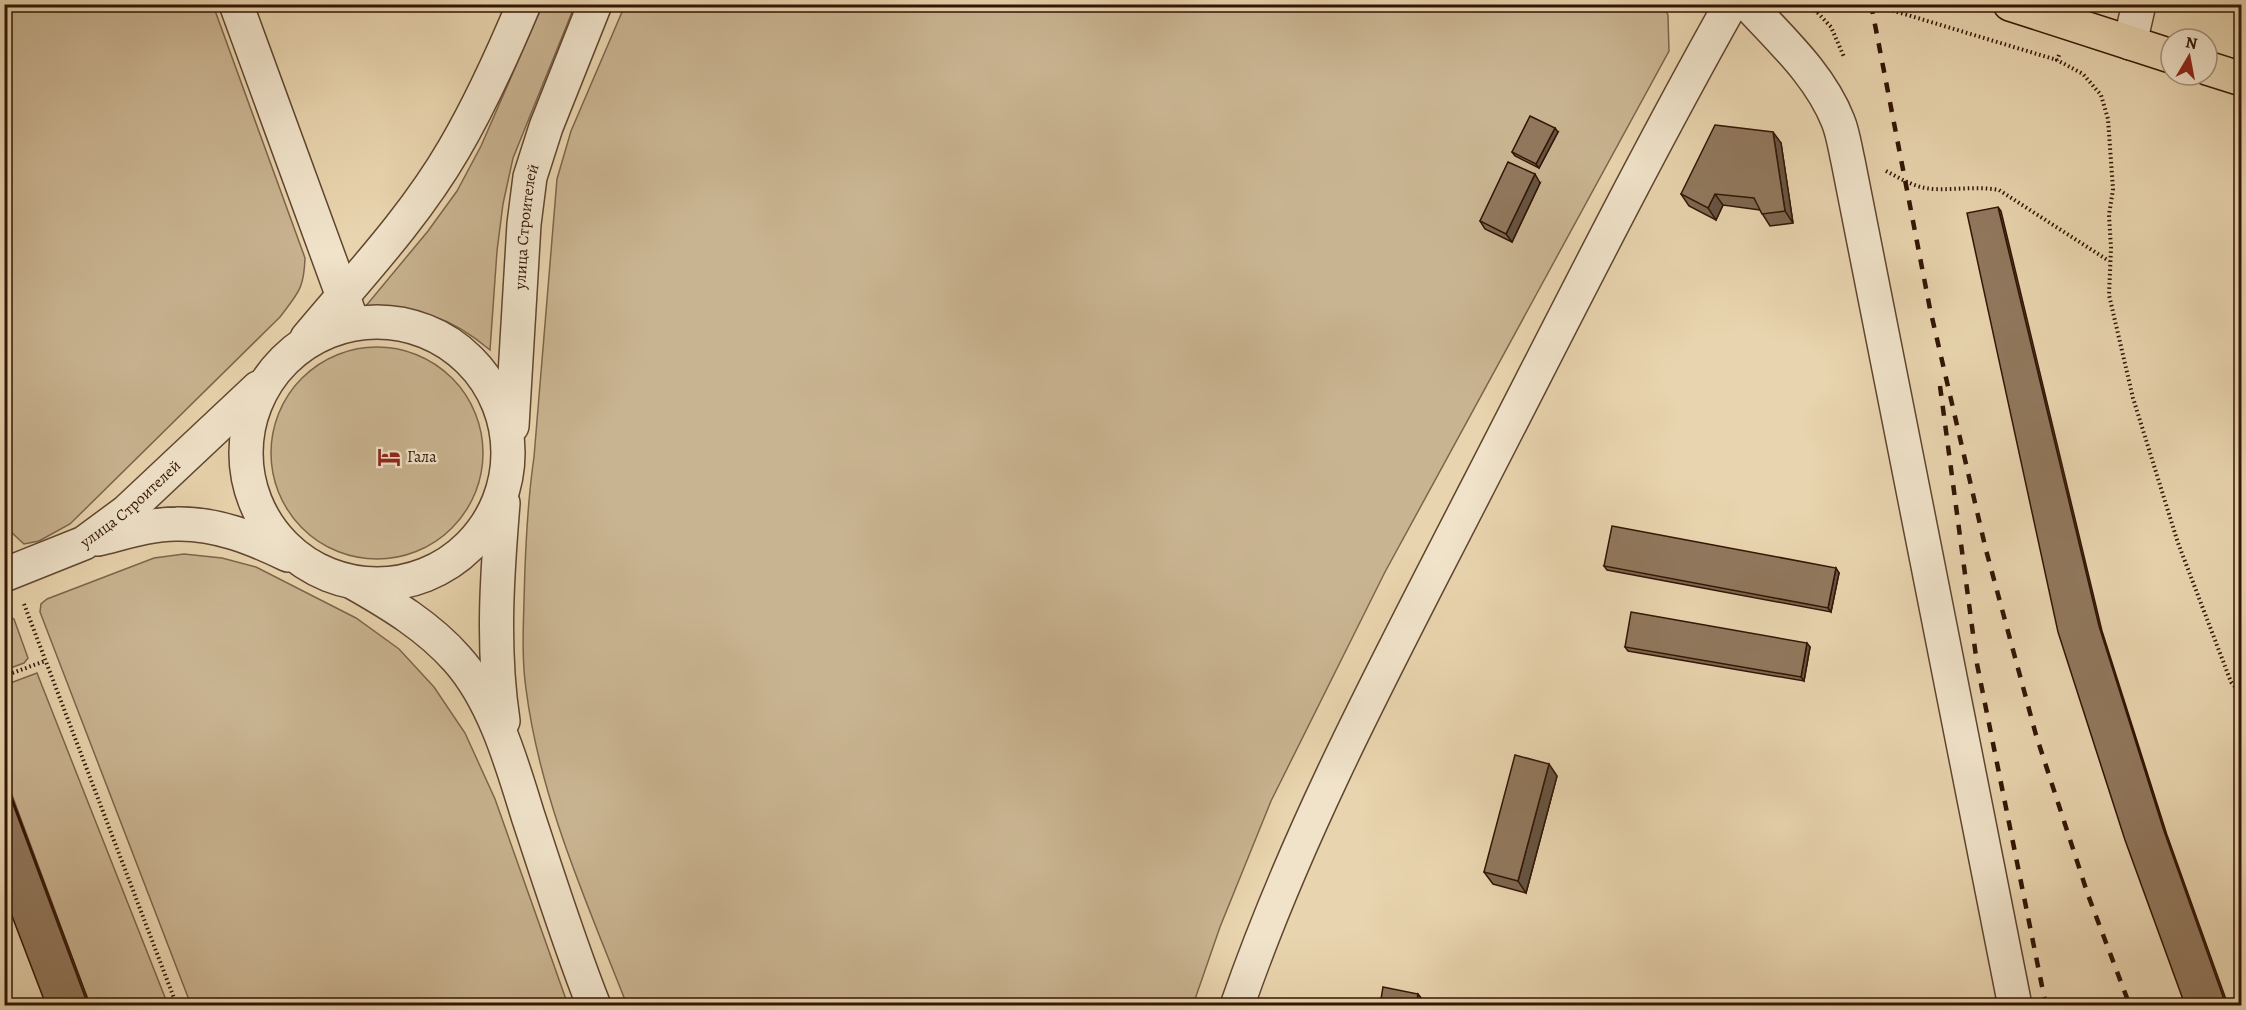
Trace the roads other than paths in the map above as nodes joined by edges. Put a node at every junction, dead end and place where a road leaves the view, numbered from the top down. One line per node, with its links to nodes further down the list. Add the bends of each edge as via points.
1 (236, 4): 12 (street)
2 (524, 4): 12 (street, via 483,97 453,151)
3 (595, 4): 14 (street, улица Строителей, via 530,177)
4 (1731, 4): 21 (street, via 1664,125 1310,821)
5 (1748, 4): 22 (street, via 1823,89 1839,122)
6 (2010, 4): 8 (main road)
7 (2139, 4): 8 (street)
8 (2130, 43): 9 (main road)
9 (2159, 52)
10 (2219, 72): 11 (main road)
11 (2241, 79)
12 (348, 309): 13 (street, улица Строителей, via 303,343); 14 (street, via 402,322 451,343 487,378 506,422)
13 (266, 381): 15 (street, улица Строителей, via 126,512); 16 (street, via 247,428 248,482 268,528)
14 (507, 476): 18 (street, via 488,525 453,561 405,582); 19 (street, via 496,583 496,635 499,697)
15 (84, 543): 16 (street, via 176,524 208,526 253,539); 17 (street, улица Строителей)
16 (302, 562): 18 (street)
17 (9, 573)
18 (353, 583): 19 (street, via 391,604 458,659 481,693)
19 (508, 752): 20 (street)
20 (594, 1005)
21 (1237, 1005)
22 (2015, 1005)

